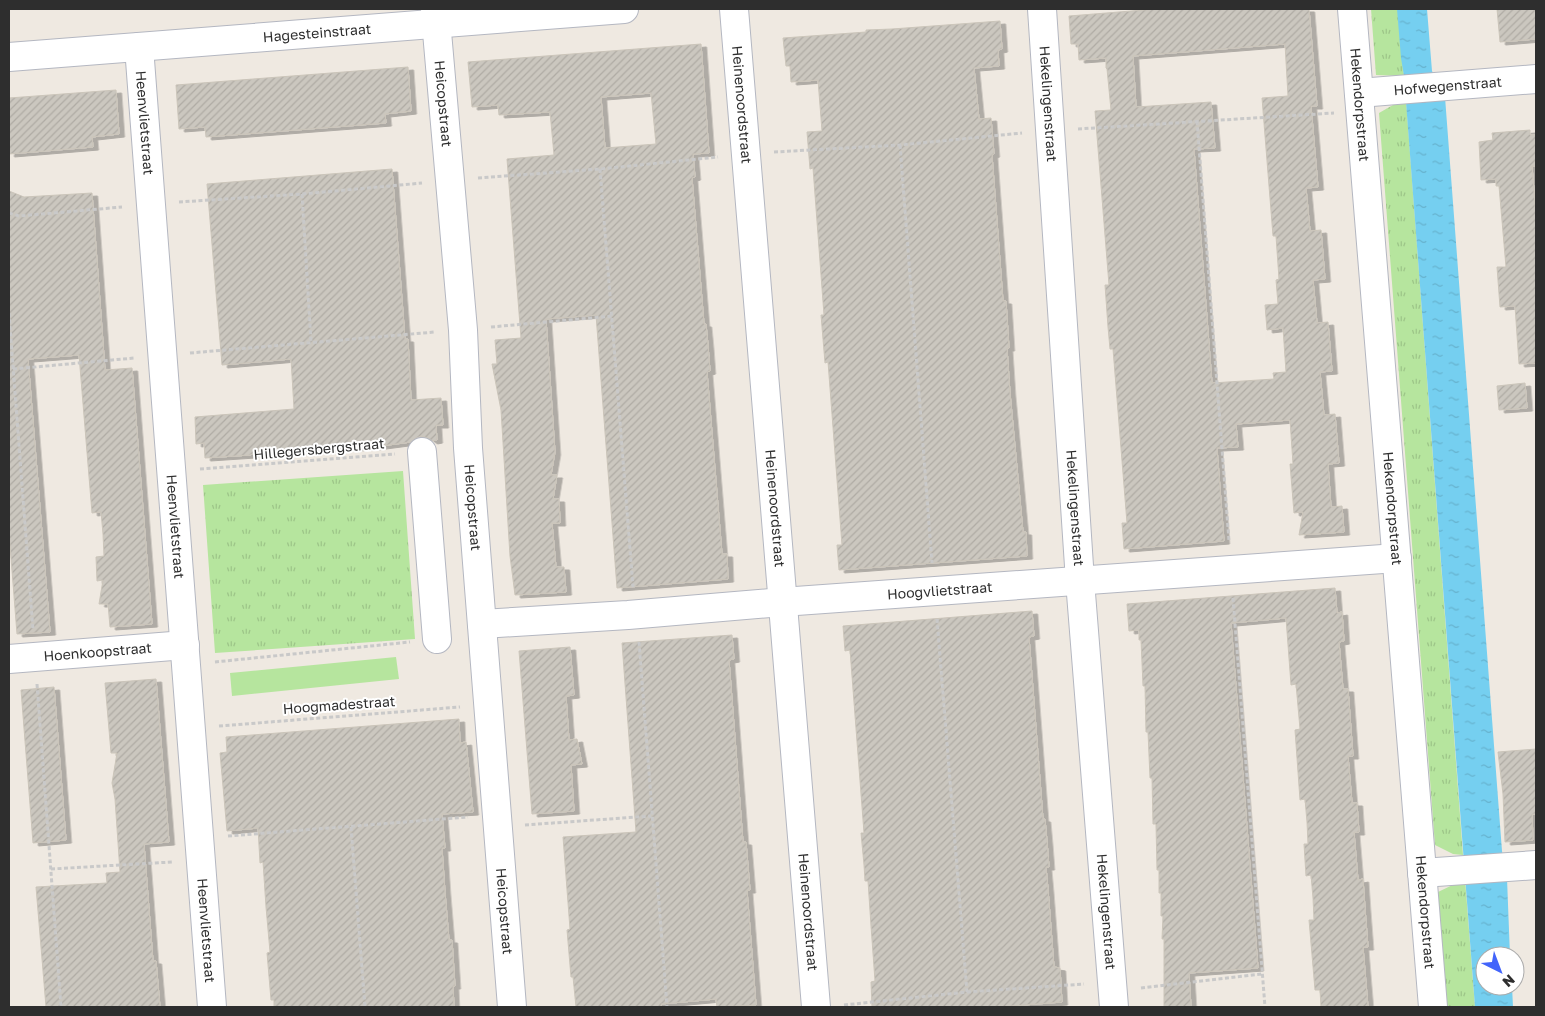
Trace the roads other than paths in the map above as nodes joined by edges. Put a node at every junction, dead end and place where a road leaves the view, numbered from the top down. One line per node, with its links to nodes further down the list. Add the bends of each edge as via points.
1 (624, 9): 5 (street, Hagesteinstraat)
2 (734, 9): 13 (street, Heinenoordstraat)
3 (1042, 9): 12 (street, Hekelingenstraat)
4 (1352, 9): 9 (street, Hekendorpstraat)
5 (436, 16): 6 (street, Hagesteinstraat); 14 (street, Heicopstraat, via 463,330 468,448)
6 (139, 47): 7 (street, Hagesteinstraat); 17 (street, Heenvlietstraat)
7 (9, 57)
8 (1536, 79): 9 (street, Hofwegenstraat, via 1391,91)
9 (1359, 102): 11 (street, Hekendorpstraat)
10 (422, 452): 15 (street)
11 (1396, 558): 12 (street, Hoogvlietstraat); 19 (street, Hekendorpstraat)
12 (1080, 581): 13 (street, Hoogvlietstraat); 20 (street, Hekelingenstraat)
13 (782, 602): 14 (street, Hoogvlietstraat); 21 (street, Heinenoordstraat)
14 (482, 624): 23 (street, Heicopstraat)
15 (437, 639)
16 (9, 658): 17 (street, Hoenkoopstraat)
17 (186, 658): 22 (street, Heenvlietstraat)
18 (1527, 865): 19 (street)
19 (1422, 873): 24 (street, Hekendorpstraat)
20 (1113, 994)
21 (827, 1006)
22 (212, 1007)
23 (512, 1007)
24 (1433, 1007)

